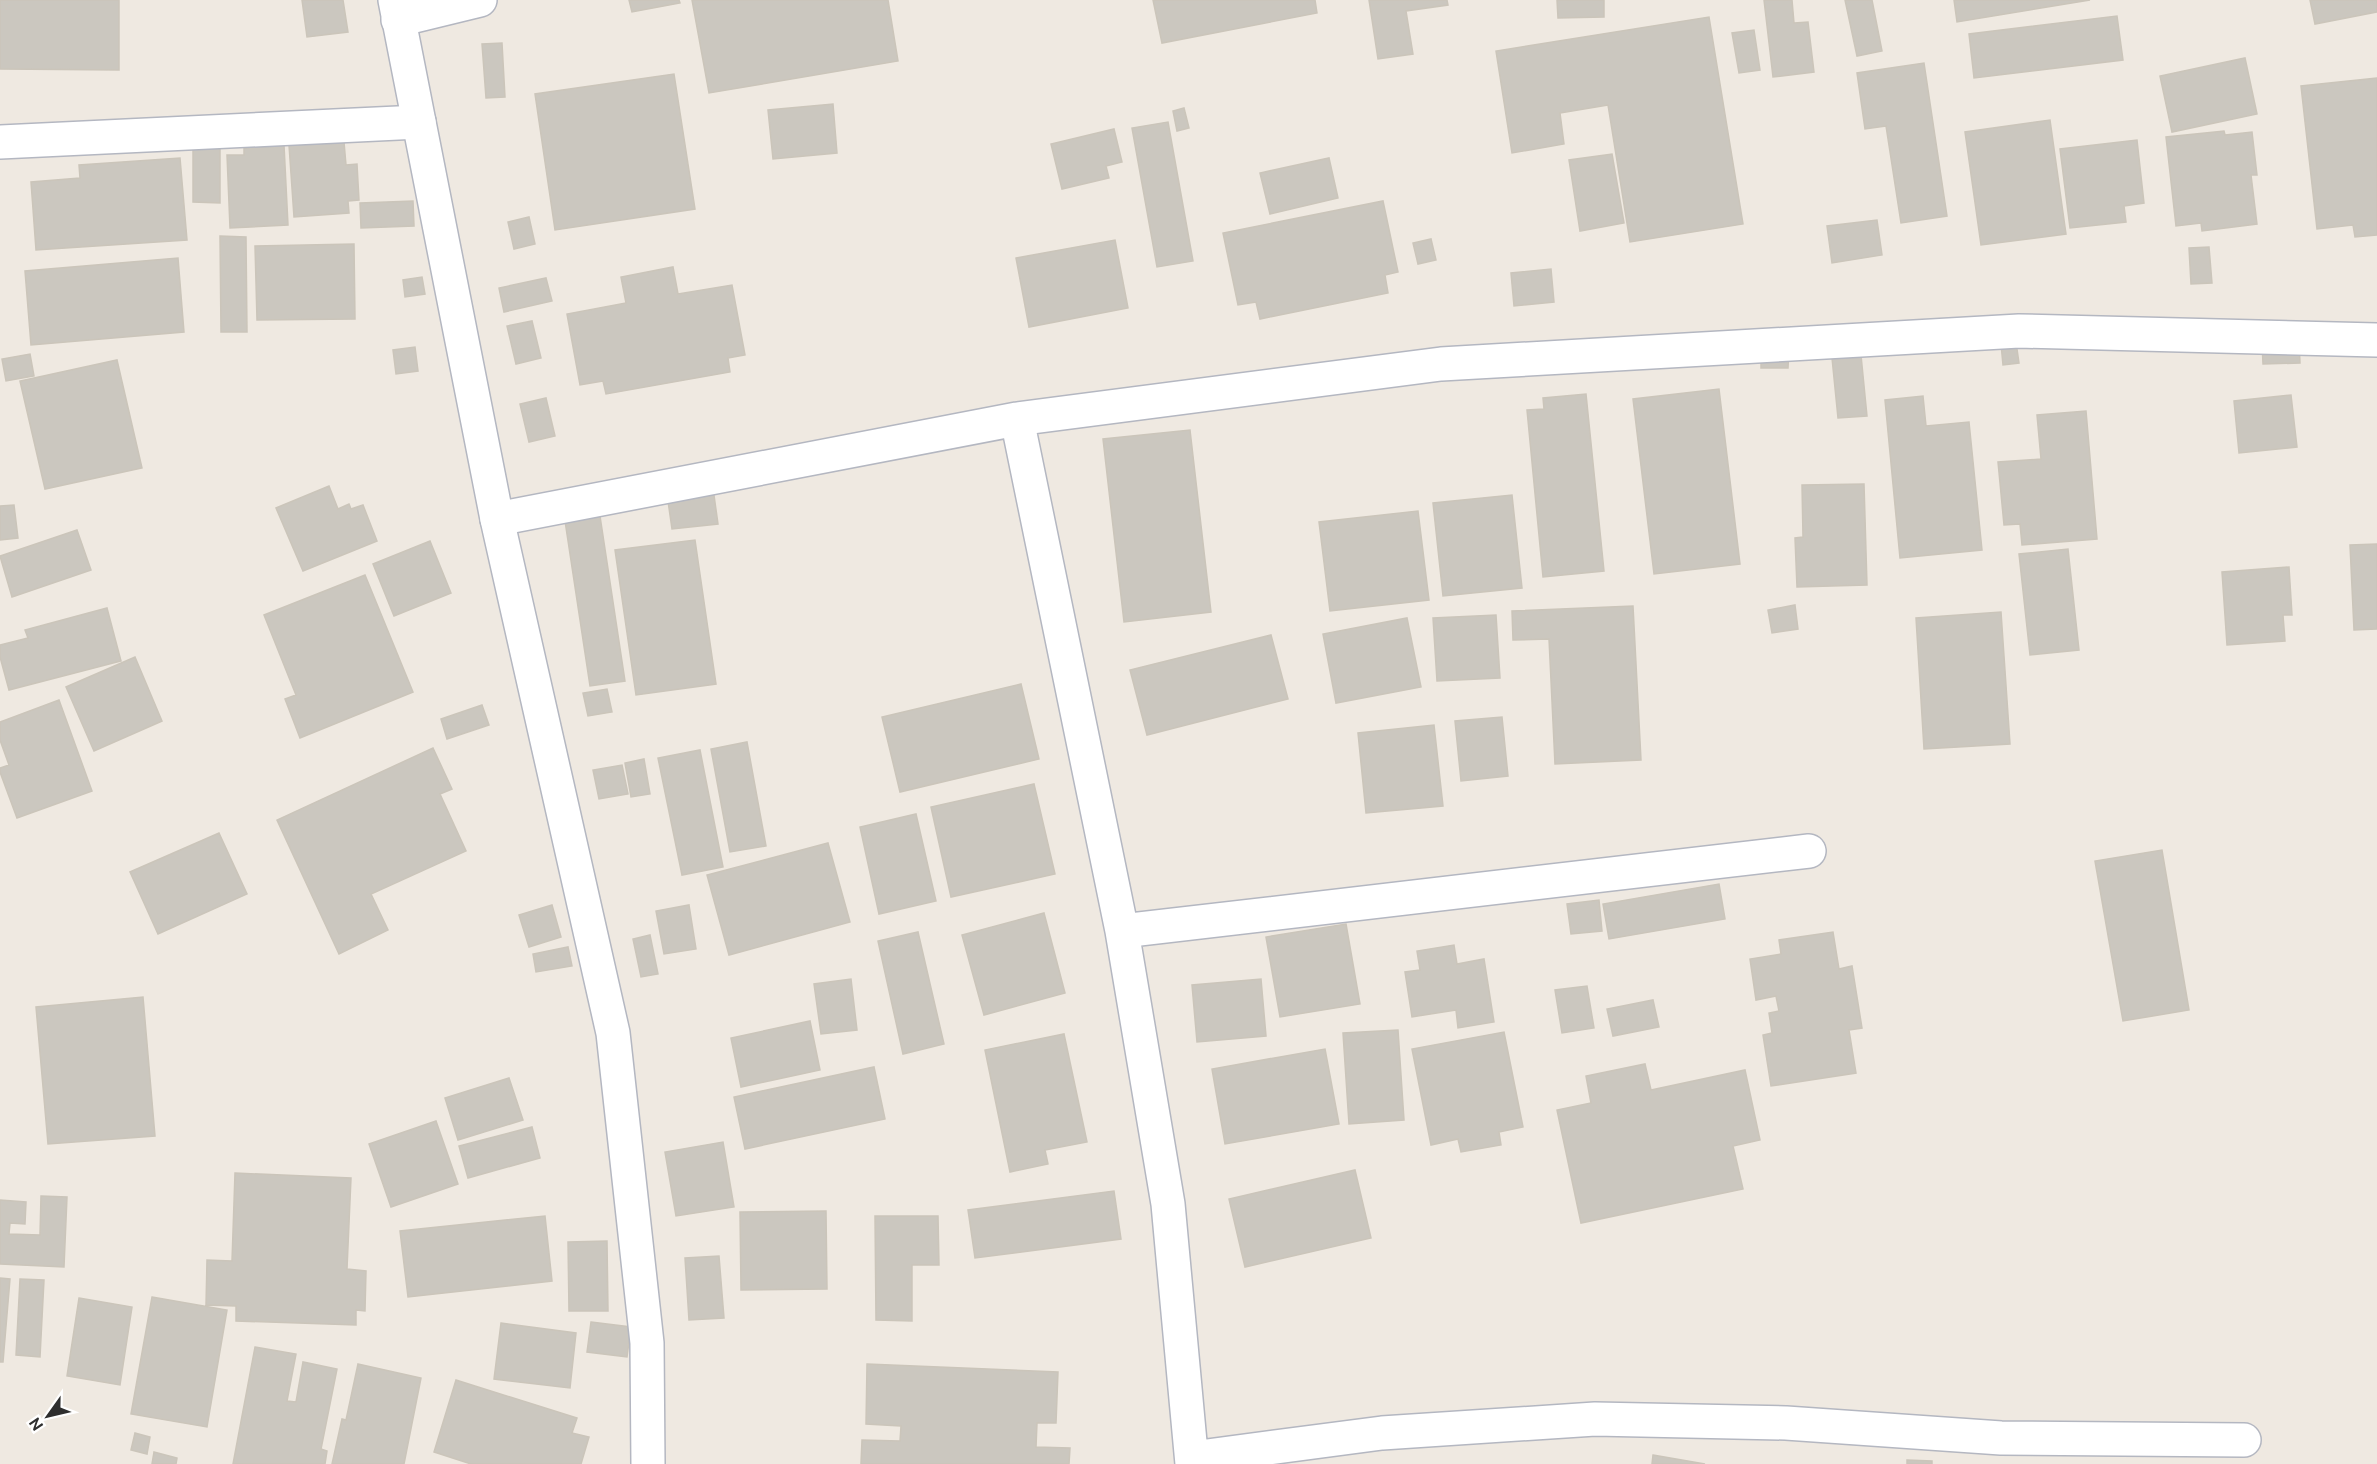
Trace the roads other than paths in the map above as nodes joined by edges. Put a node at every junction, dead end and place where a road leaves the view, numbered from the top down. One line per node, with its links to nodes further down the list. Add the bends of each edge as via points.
1 (480, 0): 2 (street)
2 (397, 10): 3 (street)
3 (419, 122): 4 (street); 7 (street)
4 (0, 142)
5 (2377, 340): 6 (street, via 2019,331 1674,350 1441,364)
6 (1017, 419): 7 (street); 9 (street)
7 (497, 519): 12 (street, via 613,1033 647,1343)
8 (1809, 850): 9 (street)
9 (1122, 931): 11 (street, via 1168,1204)
10 (2244, 1440): 11 (street, via 2001,1438 1786,1423 1595,1419 1382,1433)
11 (1192, 1461)
12 (648, 1464)

